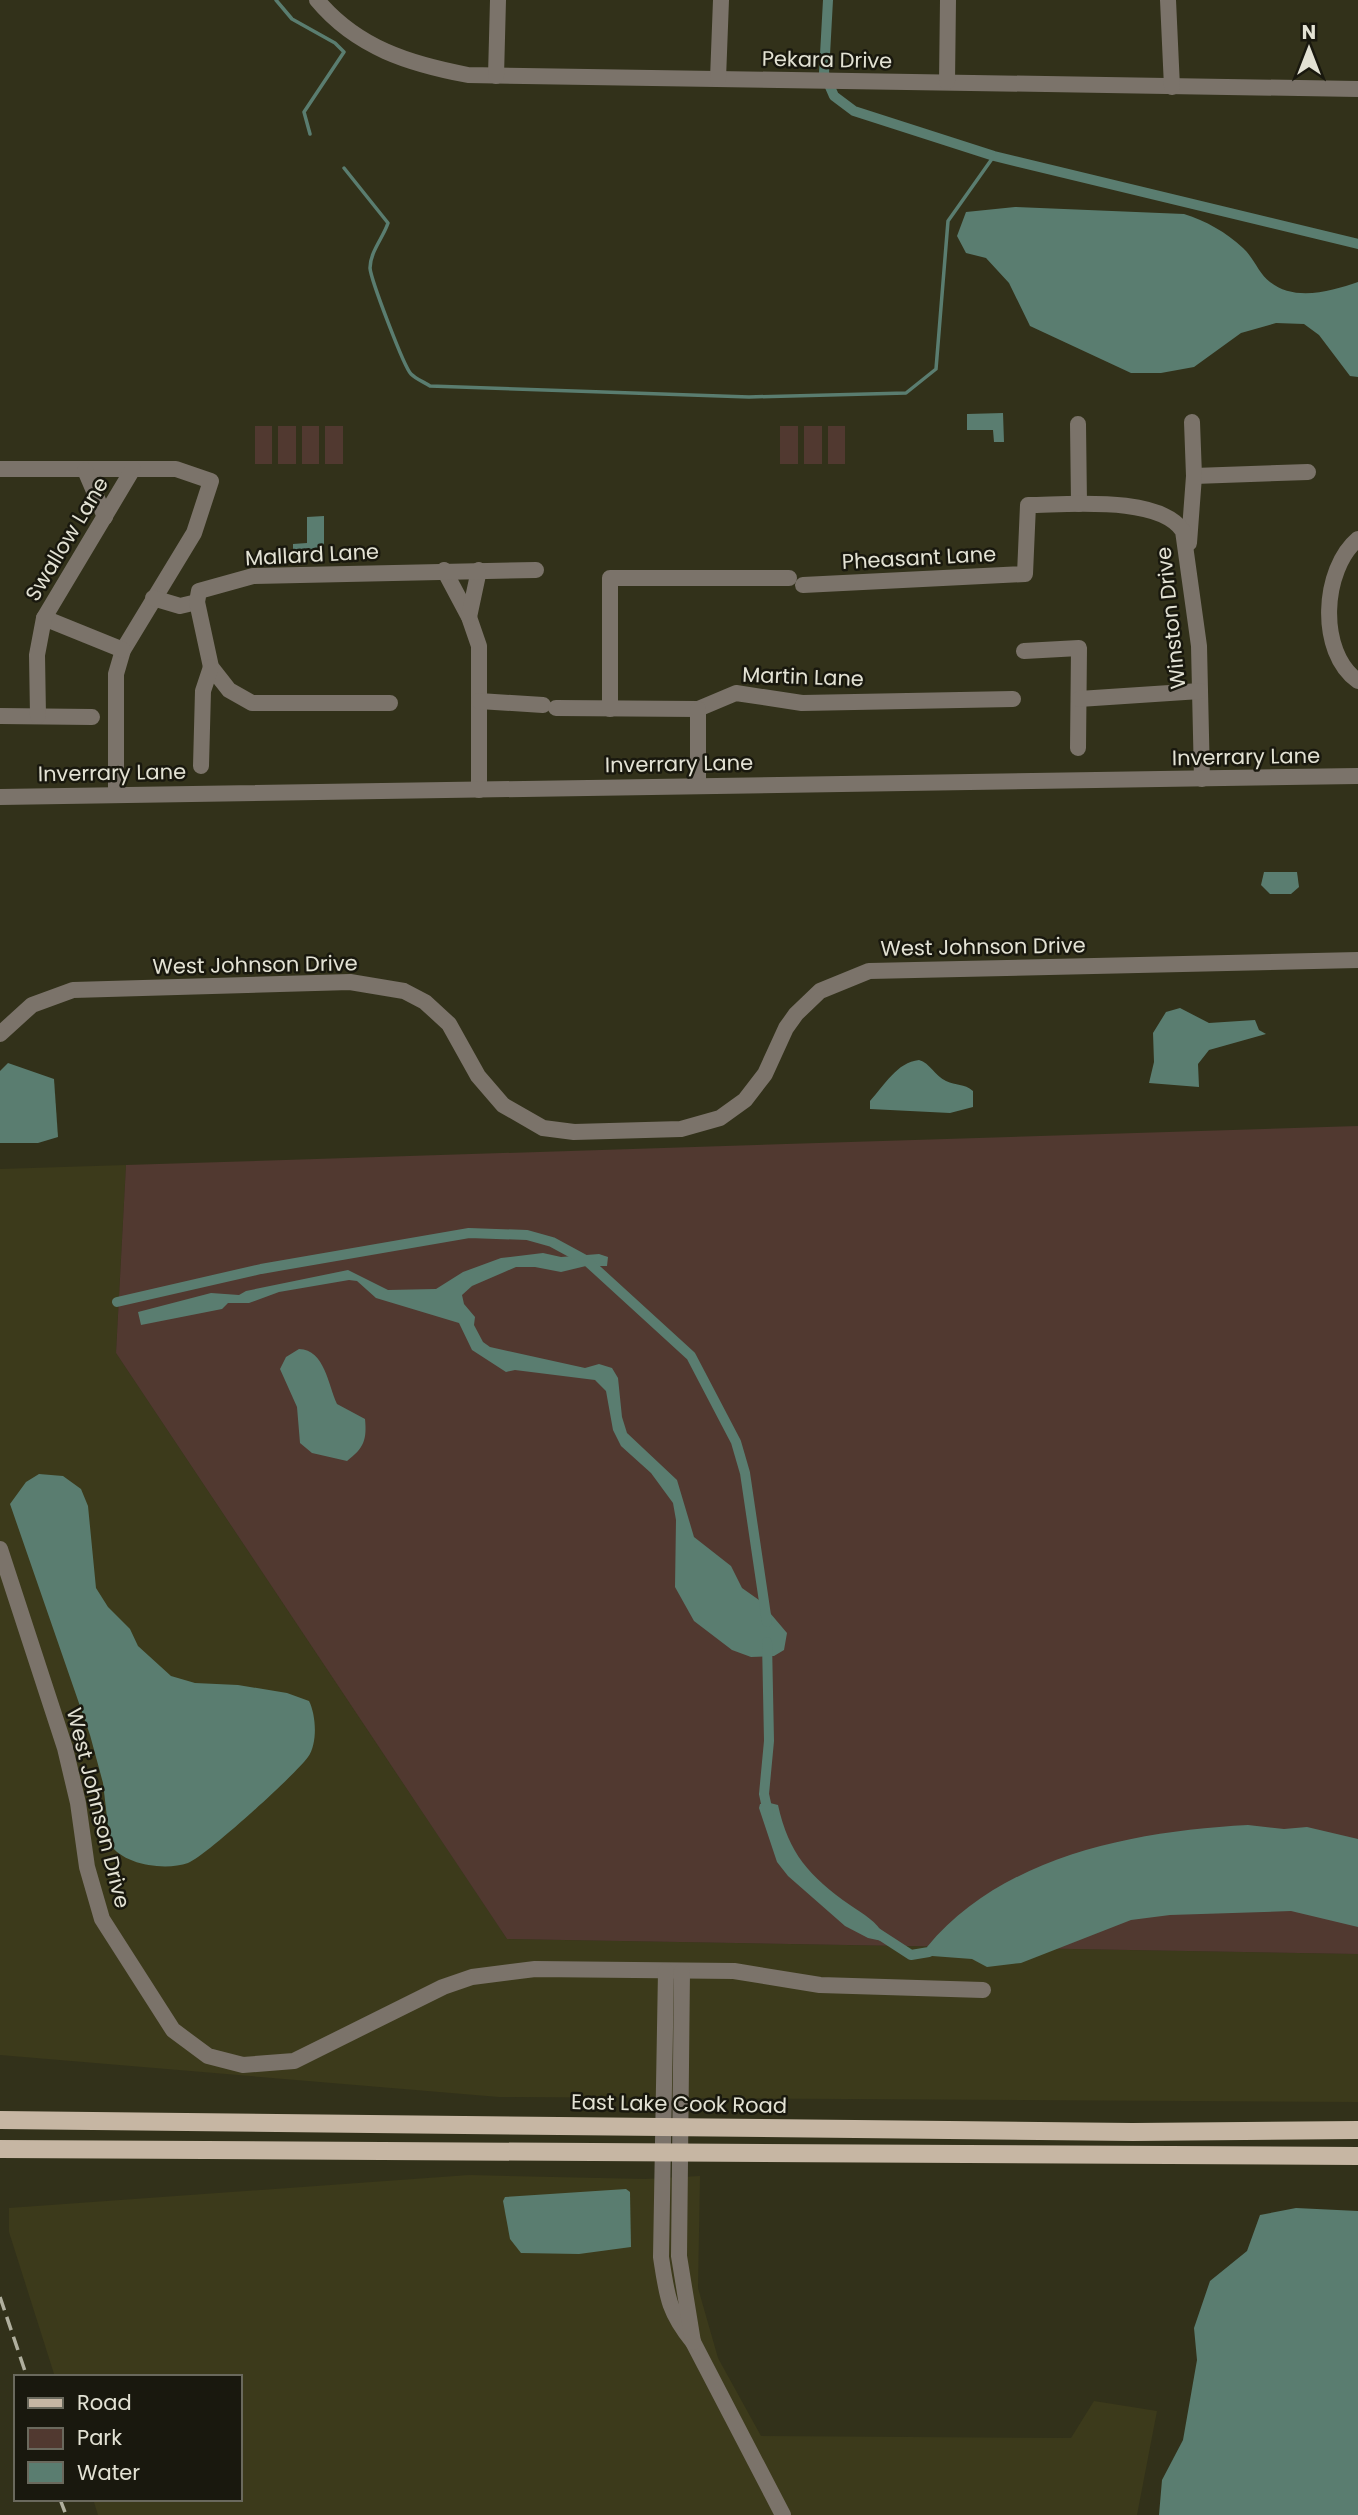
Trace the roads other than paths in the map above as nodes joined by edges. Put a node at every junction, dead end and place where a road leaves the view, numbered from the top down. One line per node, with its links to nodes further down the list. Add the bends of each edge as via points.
1 (317, 0): 6 (street, Pekara Drive, via 345,28 392,55 425,67)
2 (498, 0): 6 (street)
3 (720, 0): 7 (street)
4 (948, 0): 8 (street)
5 (1168, 0): 9 (street)
6 (496, 76): 7 (street, Pekara Drive)
7 (718, 79): 8 (street, Pekara Drive)
8 (947, 82): 9 (street, Pekara Drive)
9 (1172, 87): 10 (street, Pekara Drive)
10 (1358, 89)
11 (1192, 422): 17 (street)
12 (1078, 424): 18 (street)
13 (0, 469): 14 (street)
14 (85, 470): 15 (street); 19 (street)
15 (133, 470): 19 (street, Swallow Lane); 26 (street, via 176,470 211,481 194,533)
16 (1308, 472): 17 (street)
17 (1194, 475): 22 (street)
18 (1080, 505): 21 (street, Winston Drive, via 1028,505); 22 (street, Winston Drive, via 1112,504 1166,516 1183,531)
19 (105, 517): 29 (street, Swallow Lane)
20 (1358, 539): 33 (street, via 1338,562 1330,601 1339,662)
21 (1026, 563): 39 (street, Pheasant Lane, via 1025,574 796,581 610,578)
22 (1188, 567): 34 (street, Winston Drive)
23 (444, 570): 24 (street); 27 (street, Mallard Lane, via 253,576 198,591); 28 (street)
24 (480, 570): 25 (street); 28 (street)
25 (536, 570)
26 (153, 598): 27 (street, via 180,606); 30 (street)
27 (197, 602): 32 (street)
28 (469, 617): 37 (street, via 479,646)
29 (44, 618): 30 (street); 42 (street, Swallow Lane, via 37,655)
30 (123, 650): 50 (street, via 116,674)
31 (1024, 651): 36 (street, via 1079,648)
32 (211, 667): 38 (street, via 229,691 252,703); 45 (street, via 203,691)
33 (1358, 681)
34 (1200, 691): 36 (street); 47 (street, Winston Drive)
35 (1013, 699): 40 (street, Martin Lane, via 802,703 736,693)
36 (1079, 699): 44 (street)
37 (479, 701): 39 (street, Martin Lane); 49 (street)
38 (390, 703)
39 (610, 709): 40 (street, Martin Lane)
40 (698, 709): 48 (street)
41 (0, 716): 42 (street)
42 (38, 716): 43 (street)
43 (92, 717)
44 (1078, 748)
45 (201, 766)
46 (1358, 776): 47 (street, Inverrary Lane)
47 (1202, 779): 48 (street, Inverrary Lane)
48 (698, 785): 49 (street, Inverrary Lane)
49 (479, 790): 50 (street, Inverrary Lane)
50 (116, 793): 51 (street, Inverrary Lane)
51 (0, 797)
52 (1358, 960): 53 (street, West Johnson Drive, via 869,971 820,991 796,1014 765,1074 745,1100 720,1118 681,1129 561,1131 523,1118 489,1090 441,1014 404,991 354,983 73,990 32,1005)
53 (0, 1034)
54 (0, 1549): 55 (street, West Johnson Drive, via 65,1748 79,1803 87,1867 102,1919 154,2005 191,2046 208,2056 243,2065 295,2061 472,1977 535,1969)
55 (674, 1971): 56 (street, West Johnson Drive, via 734,1971 820,1985); 58 (street); 59 (street)
56 (983, 1990)
57 (9, 2120): 58 (main road, East Lake Cook Road)
58 (663, 2127): 59 (main road, East Lake Cook Road); 63 (street)
59 (681, 2127): 61 (main road, East Lake Cook Road); 63 (street)
60 (1358, 2130): 61 (main road, East Lake Cook Road)
61 (1247, 2131): 64 (main road)
62 (8, 2149): 63 (main road)
63 (671, 2151): 64 (main road); 66 (street, via 679,2256 693,2342)
64 (1247, 2156): 65 (main road)
65 (1358, 2156)
66 (783, 2515)

